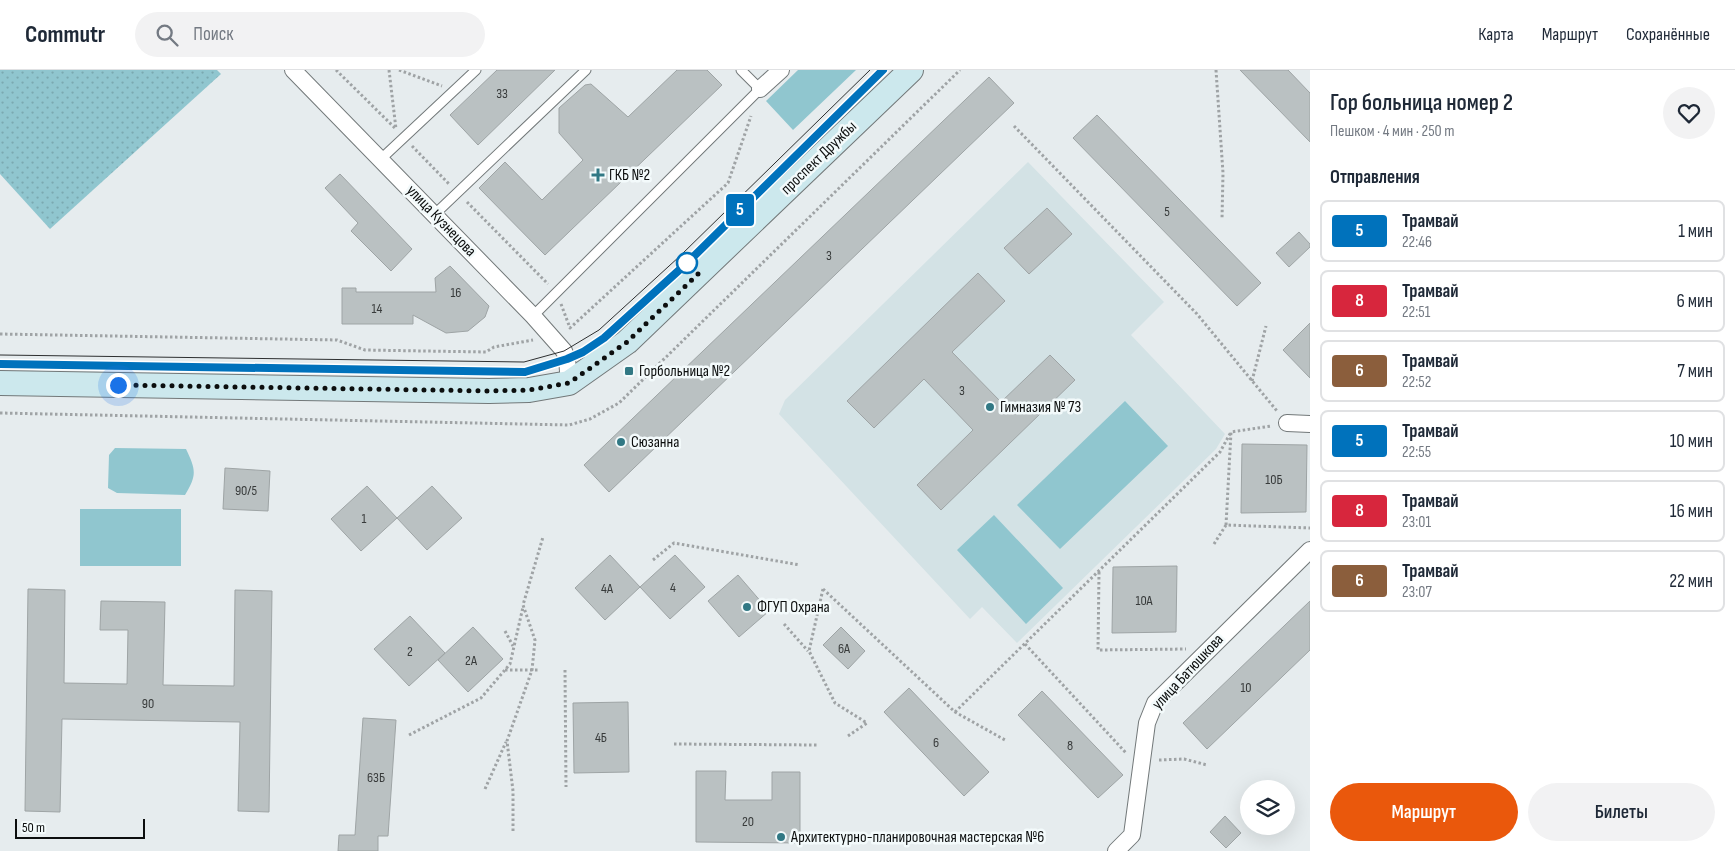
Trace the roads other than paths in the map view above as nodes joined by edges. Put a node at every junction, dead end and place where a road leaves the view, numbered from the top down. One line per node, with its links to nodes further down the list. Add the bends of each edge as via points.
1 (293, 70): 8 (street, улица Кузнецова)
2 (476, 70): 8 (lane)
3 (586, 70): 9 (lane)
4 (740, 70): 7 (lane)
5 (781, 70): 7 (street)
6 (911, 70): 12 (main road, проспект Дружбы, via 627,342)
7 (760, 90): 10 (lane)
8 (381, 159): 9 (street, улица Кузнецова)
9 (435, 214): 10 (street, улица Кузнецова)
10 (533, 316): 12 (street, улица Кузнецова, via 564,351)
11 (0, 383): 12 (main road, via 490,391 529,390)
12 (569, 383)
13 (1287, 423): 14 (street)
14 (1310, 424)
15 (1310, 550): 16 (street, улица Батюшкова, via 1152,708 1147,722 1132,835)
16 (1116, 851)

